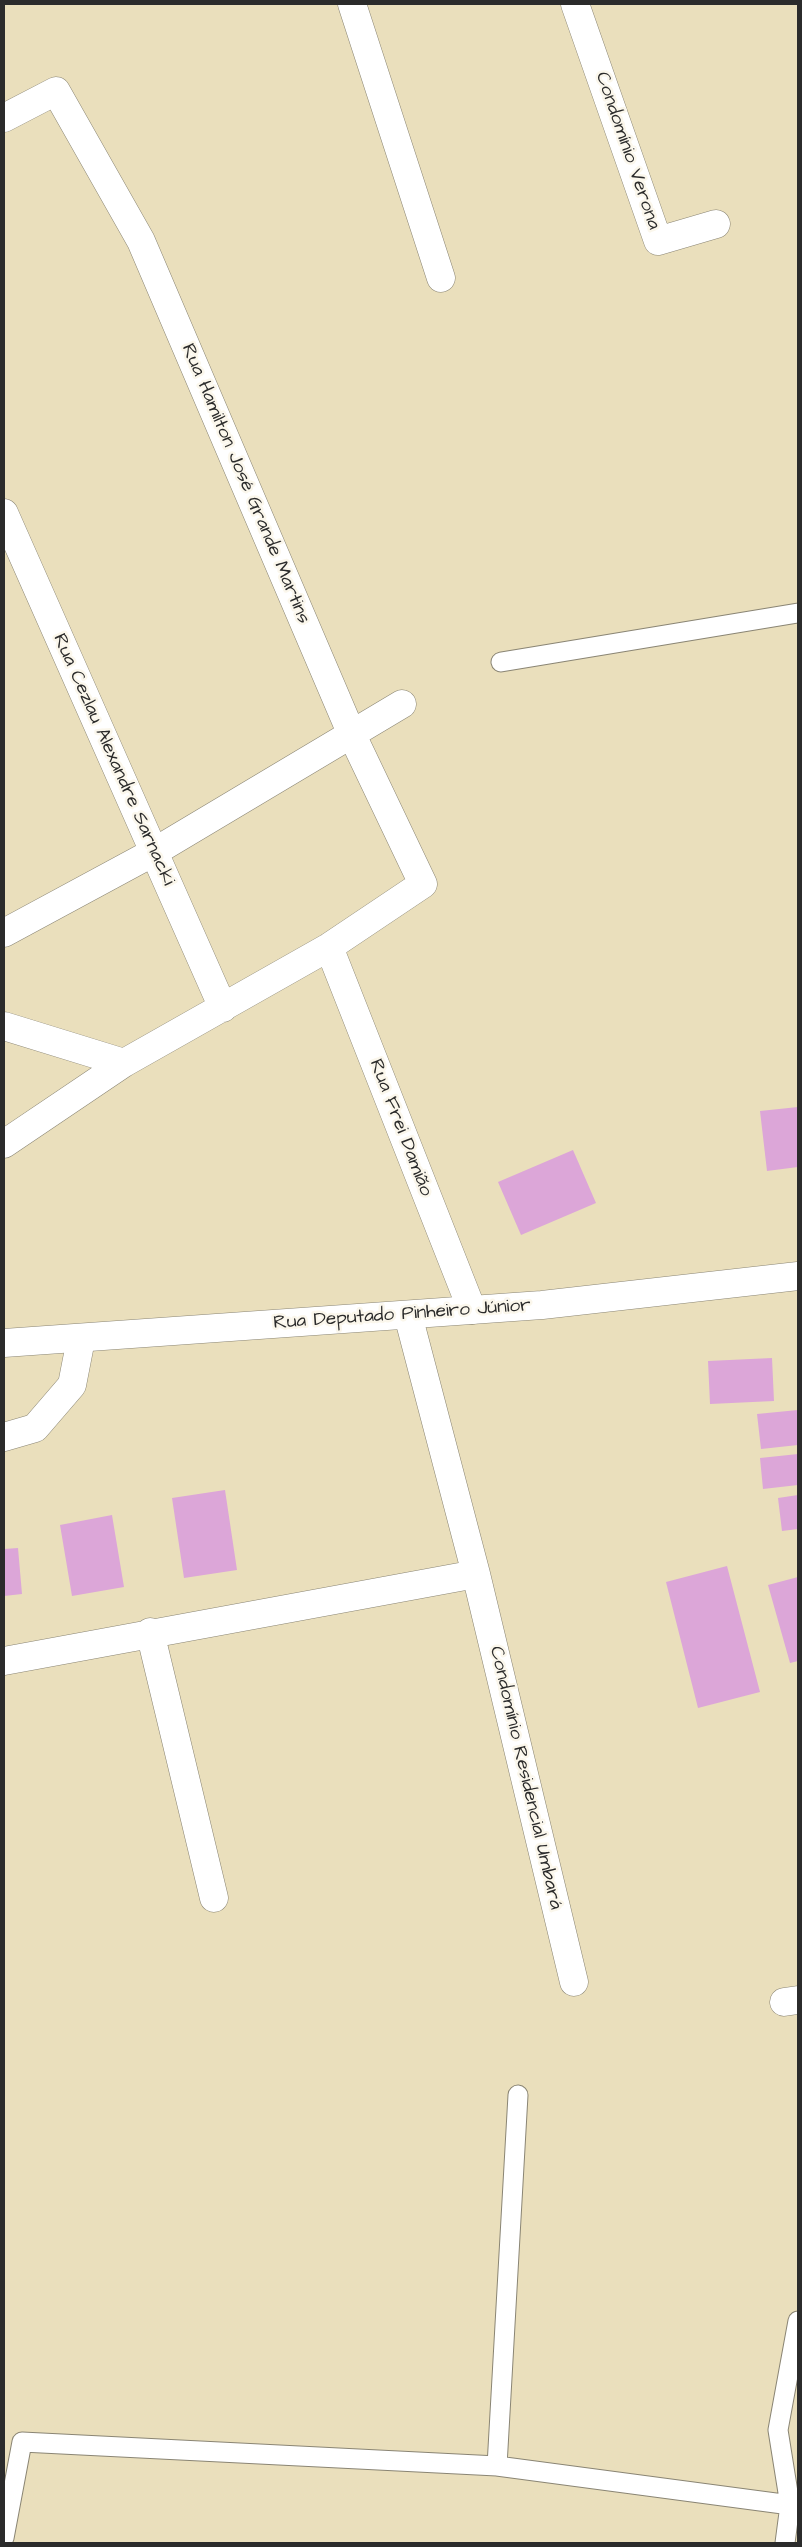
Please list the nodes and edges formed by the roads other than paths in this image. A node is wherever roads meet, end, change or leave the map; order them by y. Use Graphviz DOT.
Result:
graph roads {
  1 [pos="352,4"];
  2 [pos="575,4"];
  3 [pos="4,118"];
  4 [pos="716,224"];
  5 [pos="440,278"];
  6 [pos="4,513"];
  7 [pos="798,613"];
  8 [pos="501,662"];
  9 [pos="402,704"];
  10 [pos="352,735"];
  11 [pos="154,852"];
  12 [pos="4,933"];
  13 [pos="328,947"];
  14 [pos="223,1008"];
  15 [pos="4,1026"];
  16 [pos="124,1063"];
  17 [pos="4,1144"];
  18 [pos="798,1276"];
  19 [pos="472,1310"];
  20 [pos="408,1314"];
  21 [pos="81,1339"];
  22 [pos="4,1343"];
  23 [pos="4,1437"];
  24 [pos="476,1574"];
  25 [pos="150,1632"];
  26 [pos="4,1661"];
  27 [pos="214,1898"];
  28 [pos="574,1982"];
  29 [pos="518,2095"];
  30 [pos="798,2321"];
  31 [pos="497,2466"];
  32 [pos="794,2506"];
  33 [pos="4,2538"];
  34 [pos="785,2543"];
  1 -- 5 [label="street"];
  2 -- 4 [label="street, Condomínio Verona"];
  3 -- 10 [label="street, Rua Hamilton José Grande Martins"];
  6 -- 11 [label="street, Rua Cezlau Alexandre Sarnacki"];
  7 -- 8 [label="lane"];
  9 -- 10 [label="street"];
  10 -- 11 [label="street"];
  10 -- 13 [label="street, Rua Hamilton José Grande Martins"];
  11 -- 12 [label="street"];
  11 -- 14 [label="street, Rua Cezlau Alexandre Sarnacki"];
  13 -- 14 [label="street"];
  13 -- 19 [label="street, Rua Frei Damião"];
  14 -- 16 [label="street"];
  15 -- 16 [label="street"];
  16 -- 17 [label="street"];
  18 -- 19 [label="street, Rua Deputado Pinheiro Júnior"];
  19 -- 20 [label="street, Rua Deputado Pinheiro Júnior"];
  20 -- 21 [label="street, Rua Deputado Pinheiro Júnior"];
  20 -- 24 [label="street, Condomínio Residencial Umbará"];
  21 -- 22 [label="street, Rua Deputado Pinheiro Júnior"];
  21 -- 23 [label="street"];
  24 -- 25 [label="street"];
  24 -- 28 [label="street, Condomínio Residencial Umbará"];
  25 -- 26 [label="street"];
  25 -- 27 [label="street"];
  29 -- 31 [label="lane"];
  30 -- 32 [label="lane"];
  31 -- 32 [label="lane"];
  31 -- 33 [label="lane"];
  32 -- 34 [label="lane"];
}
